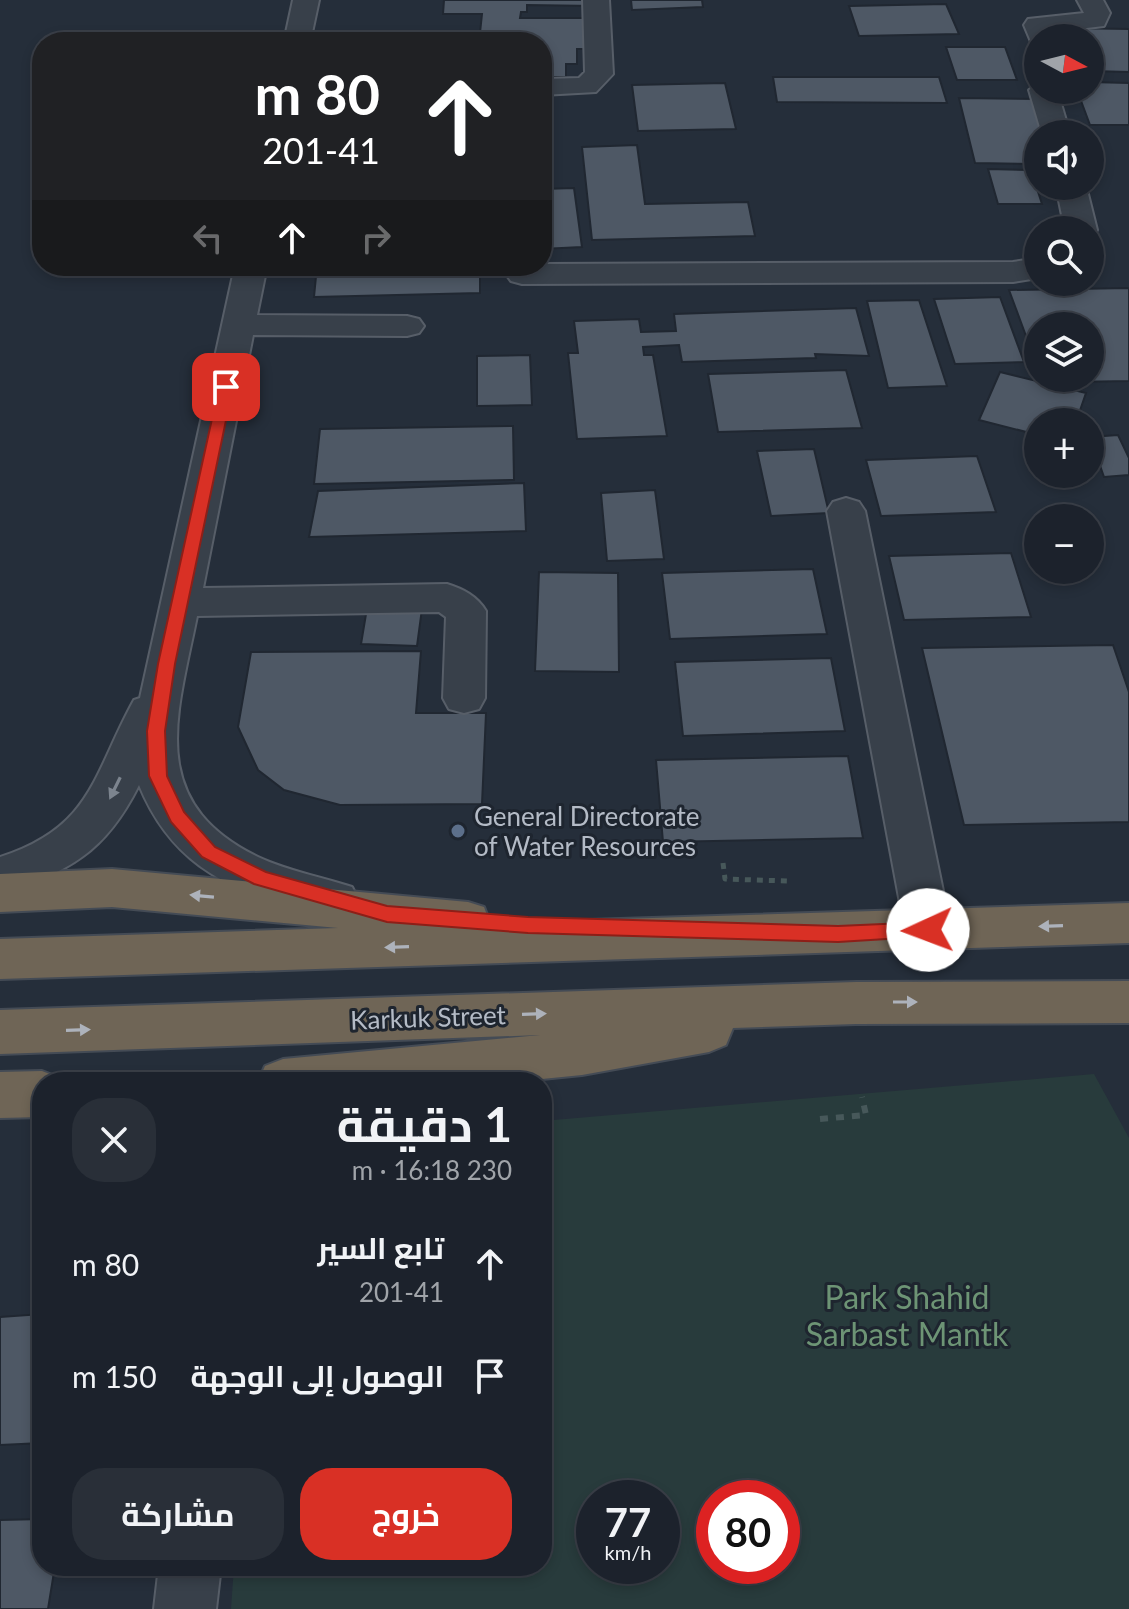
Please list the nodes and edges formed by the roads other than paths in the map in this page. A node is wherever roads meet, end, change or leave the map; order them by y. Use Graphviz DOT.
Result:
graph roads {
  1 [pos="306,0"];
  2 [pos="596,0"];
  3 [pos="1090,0"];
  4 [pos="1049,24"];
  5 [pos="299,32"];
  6 [pos="552,87"];
  7 [pos="1024,270"];
  8 [pos="552,274"];
  9 [pos="249,276"];
  10 [pos="238,325"];
  11 [pos="407,326"];
  12 [pos="846,511"];
  13 [pos="181,602"];
  14 [pos="167,664"];
  15 [pos="464,698"];
  16 [pos="0,876"];
  17 [pos="0,893"];
  18 [pos="387,914"];
  19 [pos="1129,923"];
  20 [pos="928,930"];
  21 [pos="838,934"];
  22 [pos="0,959"];
  23 [pos="1129,1002"];
  24 [pos="856,1003"];
  25 [pos="0,1032"];
  26 [pos="386,1072"];
  27 [pos="32,1094"];
  28 [pos="0,1095"];
  29 [pos="189,1576"];
  30 [pos="185,1609"];
  1 -- 5 [label="street"];
  2 -- 6 [label="street"];
  3 -- 4 [label="street"];
  7 -- 8 [label="street"];
  9 -- 10 [label="street"];
  10 -- 11 [label="street"];
  10 -- 13 [label="street"];
  12 -- 20 [label="street"];
  13 -- 14 [label="street"];
  13 -- 15 [label="street"];
  14 -- 16 [label="street, one-way"];
  14 -- 18 [label="street"];
  18 -- 17 [label="highway, one-way"];
  18 -- 21 [label="highway"];
  19 -- 20 [label="highway, one-way"];
  20 -- 21 [label="highway"];
  21 -- 22 [label="highway, one-way"];
  24 -- 23 [label="highway, Karkuk Street, one-way"];
  25 -- 24 [label="highway, Karkuk Street, one-way"];
  24 -- 26 [label="highway, Karkuk Street"];
  27 -- 28 [label="highway"];
  29 -- 30 [label="street"];
}
